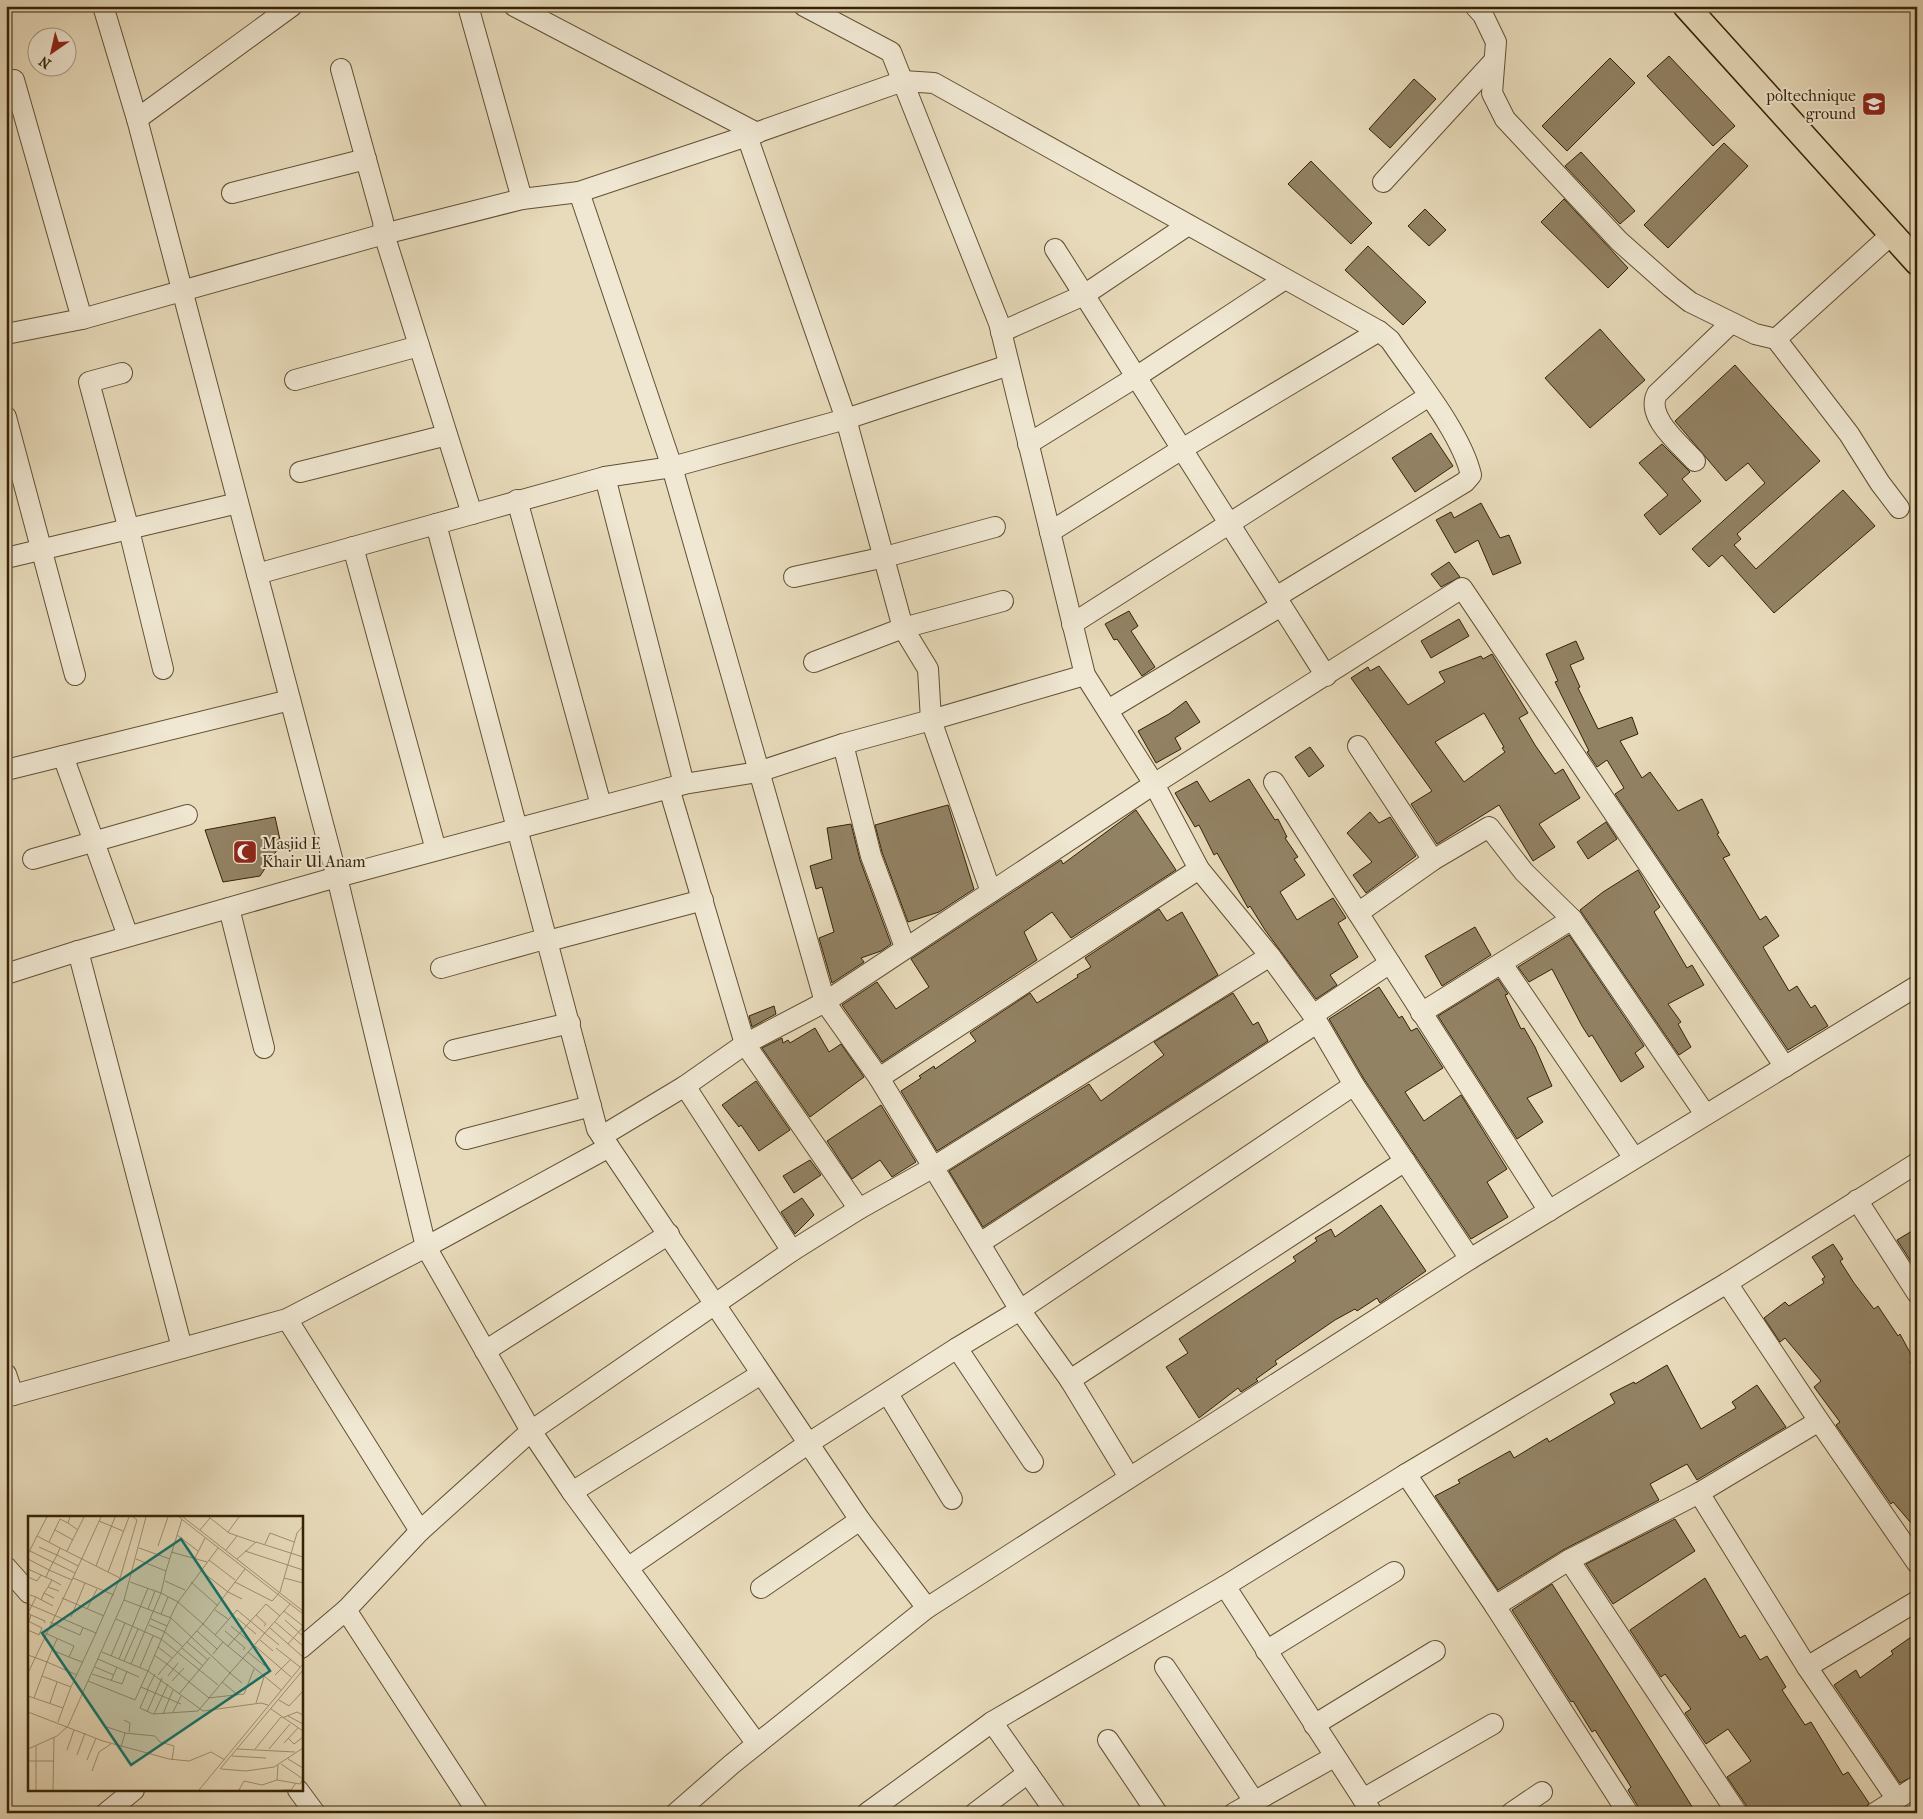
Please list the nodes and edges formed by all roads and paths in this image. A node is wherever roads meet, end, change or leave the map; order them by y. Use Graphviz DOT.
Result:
graph roads {
  1 [pos="103,6"];
  2 [pos="292,6"];
  3 [pos="468,6"];
  4 [pos="514,6"];
  5 [pos="804,6"];
  6 [pos="1475,6"];
  7 [pos="1686,6"];
  8 [pos="1494,61"];
  9 [pos="341,69"];
  10 [pos="14,80"];
  11 [pos="903,81"];
  12 [pos="137,119"];
  13 [pos="752,135"];
  14 [pos="366,159"];
  15 [pos="1383,182"];
  16 [pos="579,192"];
  17 [pos="232,193"];
  18 [pos="522,199"];
  19 [pos="1188,225"];
  20 [pos="1893,233"];
  21 [pos="384,234"];
  22 [pos="1055,249"];
  23 [pos="1917,262"];
  24 [pos="1284,278"];
  25 [pos="181,290"];
  26 [pos="1084,294"];
  27 [pos="82,319"];
  28 [pos="1732,323"];
  29 [pos="1379,331"];
  30 [pos="1001,332"];
  31 [pos="6,334"];
  32 [pos="1776,340"];
  33 [pos="420,346"];
  34 [pos="1009,365"];
  35 [pos="122,373"];
  36 [pos="1136,377"];
  37 [pos="295,380"];
  38 [pos="1429,396"];
  39 [pos="6,417"];
  40 [pos="846,419"];
  41 [pos="447,435"];
  42 [pos="1028,444"];
  43 [pos="1182,449"];
  44 [pos="1695,461"];
  45 [pos="672,467"];
  46 [pos="300,472"];
  47 [pos="605,477"];
  48 [pos="517,500"];
  49 [pos="238,503"];
  50 [pos="1899,508"];
  51 [pos="472,514"];
  52 [pos="436,524"];
  53 [pos="1229,524"];
  54 [pos="995,526"];
  55 [pos="129,530"];
  56 [pos="1050,532"];
  57 [pos="353,547"];
  58 [pos="41,550"];
  59 [pos="884,557"];
  60 [pos="6,558"];
  61 [pos="256,574"];
  62 [pos="794,577"];
  63 [pos="1003,601"];
  64 [pos="1279,601"];
  65 [pos="1072,624"];
  66 [pos="903,628"];
  67 [pos="814,662"];
  68 [pos="163,669"];
  69 [pos="75,675"];
  70 [pos="1085,675"];
  71 [pos="1326,676"];
  72 [pos="290,700"];
  73 [pos="1108,710"];
  74 [pos="931,720"];
  75 [pos="842,744"];
  76 [pos="1358,746"];
  77 [pos="64,756"];
  78 [pos="6,770"];
  79 [pos="758,772"];
  80 [pos="1274,782"];
  81 [pos="1154,784"];
  82 [pos="677,786"];
  83 [pos="601,805"];
  84 [pos="187,815"];
  85 [pos="519,828"];
  86 [pos="94,841"];
  87 [pos="436,850"];
  88 [pos="33,859"];
  89 [pos="1433,860"];
  90 [pos="1199,869"];
  91 [pos="337,877"];
  92 [pos="992,892"];
  93 [pos="703,900"];
  94 [pos="229,908"];
  95 [pos="1358,913"];
  96 [pos="1572,919"];
  97 [pos="128,936"];
  98 [pos="548,940"];
  99 [pos="905,947"];
  100 [pos="78,951"];
  101 [pos="1270,956"];
  102 [pos="1390,962"];
  103 [pos="1502,964"];
  104 [pos="441,968"];
  105 [pos="6,974"];
  106 [pos="1917,986"];
  107 [pos="825,1002"];
  108 [pos="1421,1013"];
  109 [pos="1315,1019"];
  110 [pos="570,1023"];
  111 [pos="745,1044"];
  112 [pos="264,1048"];
  113 [pos="454,1050"];
  114 [pos="1785,1066"];
  115 [pos="879,1078"];
  116 [pos="1354,1085"];
  117 [pos="685,1086"];
  118 [pos="592,1106"];
  119 [pos="1705,1114"];
  120 [pos="466,1139"];
  121 [pos="606,1141"];
  122 [pos="1634,1158"];
  123 [pos="1405,1161"];
  124 [pos="1917,1163"];
  125 [pos="932,1168"];
  126 [pos="1857,1200"];
  127 [pos="858,1210"];
  128 [pos="1549,1211"];
  129 [pos="669,1234"];
  130 [pos="980,1243"];
  131 [pos="426,1247"];
  132 [pos="792,1251"];
  133 [pos="1470,1259"];
  134 [pos="1727,1283"];
  135 [pos="1917,1293"];
  136 [pos="715,1302"];
  137 [pos="1020,1310"];
  138 [pos="287,1319"];
  139 [pos="182,1348"];
  140 [pos="957,1348"];
  141 [pos="485,1351"];
  142 [pos="6,1374"];
  143 [pos="762,1374"];
  144 [pos="1070,1380"];
  145 [pos="888,1394"];
  146 [pos="10,1396"];
  147 [pos="1819,1421"];
  148 [pos="531,1431"];
  149 [pos="809,1443"];
  150 [pos="1033,1462"];
  151 [pos="1406,1474"];
  152 [pos="1130,1477"];
  153 [pos="572,1492"];
  154 [pos="1699,1493"];
  155 [pos="952,1499"];
  156 [pos="860,1520"];
  157 [pos="420,1531"];
  158 [pos="1569,1560"];
  159 [pos="1917,1563"];
  160 [pos="6,1567"];
  161 [pos="629,1567"];
  162 [pos="1394,1572"];
  163 [pos="1225,1586"];
  164 [pos="761,1588"];
  165 [pos="28,1592"];
  166 [pos="1917,1602"];
  167 [pos="1496,1606"];
  168 [pos="927,1608"];
  169 [pos="346,1610"];
  170 [pos="302,1647"];
  171 [pos="1266,1650"];
  172 [pos="1436,1651"];
  173 [pos="1807,1667"];
  174 [pos="1165,1668"];
  175 [pos="992,1722"];
  176 [pos="1493,1724"];
  177 [pos="1314,1725"];
  178 [pos="1108,1740"];
  179 [pos="757,1744"];
  180 [pos="1334,1757"];
  181 [pos="1028,1773"];
  182 [pos="1917,1786"];
  183 [pos="132,1792"];
  184 [pos="299,1792"];
  185 [pos="1542,1792"];
  186 [pos="1896,1798"];
  187 [pos="1254,1801"];
  188 [pos="1367,1806"];
  189 [pos="106,1813"];
  190 [pos="315,1813"];
  191 [pos="478,1813"];
  192 [pos="676,1813"];
  193 [pos="867,1813"];
  194 [pos="975,1813"];
  195 [pos="1056,1813"];
  196 [pos="1157,1813"];
  197 [pos="1234,1813"];
  198 [pos="1511,1813"];
  199 [pos="1628,1813"];
  200 [pos="1737,1813"];
  201 [pos="1875,1813"];
  1 -- 12 [label="street"];
  2 -- 12 [label="street"];
  3 -- 18 [label="street"];
  4 -- 13 [label="street"];
  5 -- 11 [label="street"];
  6 -- 8 [label="street"];
  7 -- 20 [label="main road"];
  8 -- 15 [label="street"];
  8 -- 28 [label="street"];
  9 -- 14 [label="street"];
  10 -- 27 [label="street"];
  11 -- 13 [label="street"];
  11 -- 19 [label="street"];
  11 -- 30 [label="street"];
  12 -- 25 [label="street"];
  13 -- 16 [label="street"];
  13 -- 40 [label="street"];
  14 -- 17 [label="street"];
  14 -- 21 [label="street"];
  16 -- 18 [label="street"];
  16 -- 45 [label="street"];
  18 -- 21 [label="street"];
  19 -- 24 [label="street"];
  19 -- 26 [label="street"];
  20 -- 23 [label="main road"];
  20 -- 32 [label="street"];
  21 -- 25 [label="street"];
  21 -- 33 [label="street"];
  22 -- 26 [label="street"];
  24 -- 29 [label="street"];
  24 -- 36 [label="street"];
  25 -- 27 [label="street"];
  25 -- 49 [label="street"];
  26 -- 30 [label="street"];
  26 -- 36 [label="street"];
  27 -- 31 [label="street"];
  28 -- 32 [label="street"];
  28 -- 44 [label="street"];
  29 -- 38 [label="street"];
  29 -- 43 [label="street"];
  30 -- 34 [label="street"];
  32 -- 50 [label="street"];
  33 -- 37 [label="street"];
  33 -- 41 [label="street"];
  34 -- 40 [label="street"];
  34 -- 42 [label="street"];
  35 -- 55 [label="street"];
  36 -- 42 [label="street"];
  36 -- 43 [label="street"];
  38 -- 53 [label="street"];
  38 -- 64 [label="street"];
  39 -- 58 [label="street"];
  40 -- 45 [label="street"];
  40 -- 59 [label="street"];
  41 -- 46 [label="street"];
  41 -- 51 [label="street"];
  42 -- 56 [label="street"];
  43 -- 53 [label="street"];
  43 -- 56 [label="street"];
  45 -- 47 [label="street"];
  45 -- 79 [label="street"];
  47 -- 48 [label="street"];
  47 -- 82 [label="street"];
  48 -- 51 [label="street"];
  48 -- 83 [label="street"];
  49 -- 55 [label="street"];
  49 -- 61 [label="street"];
  51 -- 52 [label="street"];
  52 -- 57 [label="street"];
  52 -- 85 [label="street"];
  53 -- 64 [label="street"];
  53 -- 65 [label="street"];
  54 -- 59 [label="street"];
  55 -- 58 [label="street"];
  55 -- 68 [label="street"];
  56 -- 65 [label="street"];
  57 -- 61 [label="street"];
  57 -- 87 [label="street"];
  58 -- 60 [label="street"];
  58 -- 69 [label="street"];
  59 -- 62 [label="street"];
  59 -- 66 [label="street"];
  61 -- 72 [label="street"];
  63 -- 66 [label="street"];
  64 -- 71 [label="street"];
  64 -- 73 [label="street"];
  65 -- 70 [label="street"];
  66 -- 67 [label="street"];
  66 -- 74 [label="street"];
  70 -- 73 [label="street"];
  70 -- 74 [label="street"];
  71 -- 81 [label="street"];
  71 -- 114 [label="street"];
  72 -- 77 [label="street"];
  72 -- 91 [label="street"];
  73 -- 81 [label="street"];
  74 -- 75 [label="street"];
  74 -- 92 [label="street"];
  75 -- 79 [label="street"];
  75 -- 99 [label="street"];
  76 -- 89 [label="street"];
  77 -- 78 [label="street"];
  77 -- 86 [label="street"];
  79 -- 82 [label="street"];
  79 -- 107 [label="street"];
  80 -- 95 [label="street"];
  81 -- 90 [label="street"];
  81 -- 92 [label="street"];
  82 -- 83 [label="street"];
  82 -- 93 [label="street"];
  83 -- 85 [label="street"];
  84 -- 86 [label="street"];
  85 -- 87 [label="street"];
  85 -- 98 [label="street"];
  86 -- 88 [label="street"];
  86 -- 97 [label="street"];
  87 -- 91 [label="street"];
  89 -- 95 [label="street"];
  89 -- 96 [label="street"];
  90 -- 101 [label="street"];
  90 -- 115 [label="street"];
  91 -- 94 [label="street"];
  91 -- 131 [label="street"];
  92 -- 99 [label="street"];
  93 -- 98 [label="street"];
  93 -- 111 [label="street"];
  94 -- 97 [label="street"];
  94 -- 112 [label="street"];
  95 -- 102 [label="street"];
  96 -- 103 [label="street"];
  96 -- 119 [label="street"];
  97 -- 100 [label="street"];
  98 -- 104 [label="street"];
  98 -- 110 [label="street"];
  99 -- 107 [label="street"];
  100 -- 105 [label="street"];
  100 -- 139 [label="street"];
  101 -- 109 [label="street"];
  101 -- 125 [label="street"];
  102 -- 108 [label="street"];
  102 -- 109 [label="street"];
  103 -- 108 [label="street"];
  103 -- 122 [label="street"];
  106 -- 114 [label="street"];
  107 -- 111 [label="street"];
  107 -- 115 [label="street"];
  108 -- 128 [label="street"];
  109 -- 116 [label="street"];
  109 -- 130 [label="street"];
  110 -- 113 [label="street"];
  110 -- 118 [label="street"];
  111 -- 117 [label="street"];
  111 -- 127 [label="street"];
  114 -- 119 [label="street"];
  115 -- 125 [label="street"];
  116 -- 123 [label="street"];
  116 -- 137 [label="street"];
  117 -- 121 [label="street"];
  117 -- 132 [label="street"];
  118 -- 120 [label="street"];
  118 -- 121 [label="street"];
  119 -- 122 [label="street"];
  121 -- 129 [label="street"];
  121 -- 131 [label="street"];
  122 -- 128 [label="street"];
  123 -- 133 [label="street"];
  123 -- 144 [label="street"];
  124 -- 126 [label="street"];
  125 -- 127 [label="street"];
  125 -- 130 [label="street"];
  126 -- 134 [label="street"];
  126 -- 135 [label="street"];
  127 -- 132 [label="street"];
  128 -- 133 [label="street"];
  129 -- 136 [label="street"];
  129 -- 141 [label="street"];
  130 -- 137 [label="street"];
  131 -- 138 [label="street"];
  131 -- 141 [label="street"];
  132 -- 136 [label="street"];
  133 -- 152 [label="street"];
  134 -- 147 [label="street"];
  134 -- 151 [label="street"];
  136 -- 143 [label="street"];
  136 -- 148 [label="street"];
  137 -- 140 [label="street"];
  137 -- 144 [label="street"];
  138 -- 139 [label="street"];
  138 -- 157 [label="street"];
  139 -- 146 [label="street"];
  140 -- 145 [label="street"];
  140 -- 150 [label="street"];
  141 -- 148 [label="street"];
  142 -- 146 [label="street"];
  143 -- 149 [label="street"];
  143 -- 153 [label="street"];
  144 -- 152 [label="street"];
  145 -- 149 [label="street"];
  145 -- 155 [label="street"];
  147 -- 154 [label="street"];
  147 -- 159 [label="street"];
  148 -- 153 [label="street"];
  148 -- 157 [label="street"];
  149 -- 156 [label="street"];
  149 -- 161 [label="street"];
  151 -- 163 [label="street"];
  151 -- 167 [label="street"];
  152 -- 168 [label="street"];
  153 -- 161 [label="street"];
  154 -- 158 [label="street"];
  154 -- 173 [label="street"];
  156 -- 164 [label="street"];
  156 -- 168 [label="street"];
  157 -- 169 [label="street"];
  158 -- 167 [label="street"];
  158 -- 200 [label="street"];
  160 -- 165 [label="street"];
  161 -- 179 [label="street"];
  162 -- 171 [label="street"];
  163 -- 171 [label="street"];
  163 -- 175 [label="street"];
  166 -- 173 [label="street"];
  167 -- 199 [label="street"];
  168 -- 179 [label="street"];
  169 -- 170 [label="street"];
  169 -- 191 [label="street"];
  171 -- 177 [label="street"];
  172 -- 177 [label="street"];
  173 -- 186 [label="street"];
  174 -- 187 [label="street"];
  175 -- 181 [label="street"];
  175 -- 193 [label="street"];
  176 -- 188 [label="street"];
  177 -- 180 [label="street"];
  178 -- 196 [label="street"];
  179 -- 192 [label="street"];
  180 -- 187 [label="street"];
  180 -- 188 [label="street"];
  181 -- 194 [label="street"];
  181 -- 195 [label="street"];
  182 -- 186 [label="street"];
  183 -- 189 [label="street"];
  184 -- 190 [label="street"];
  185 -- 198 [label="street"];
  186 -- 201 [label="street"];
  187 -- 197 [label="street"];
}
